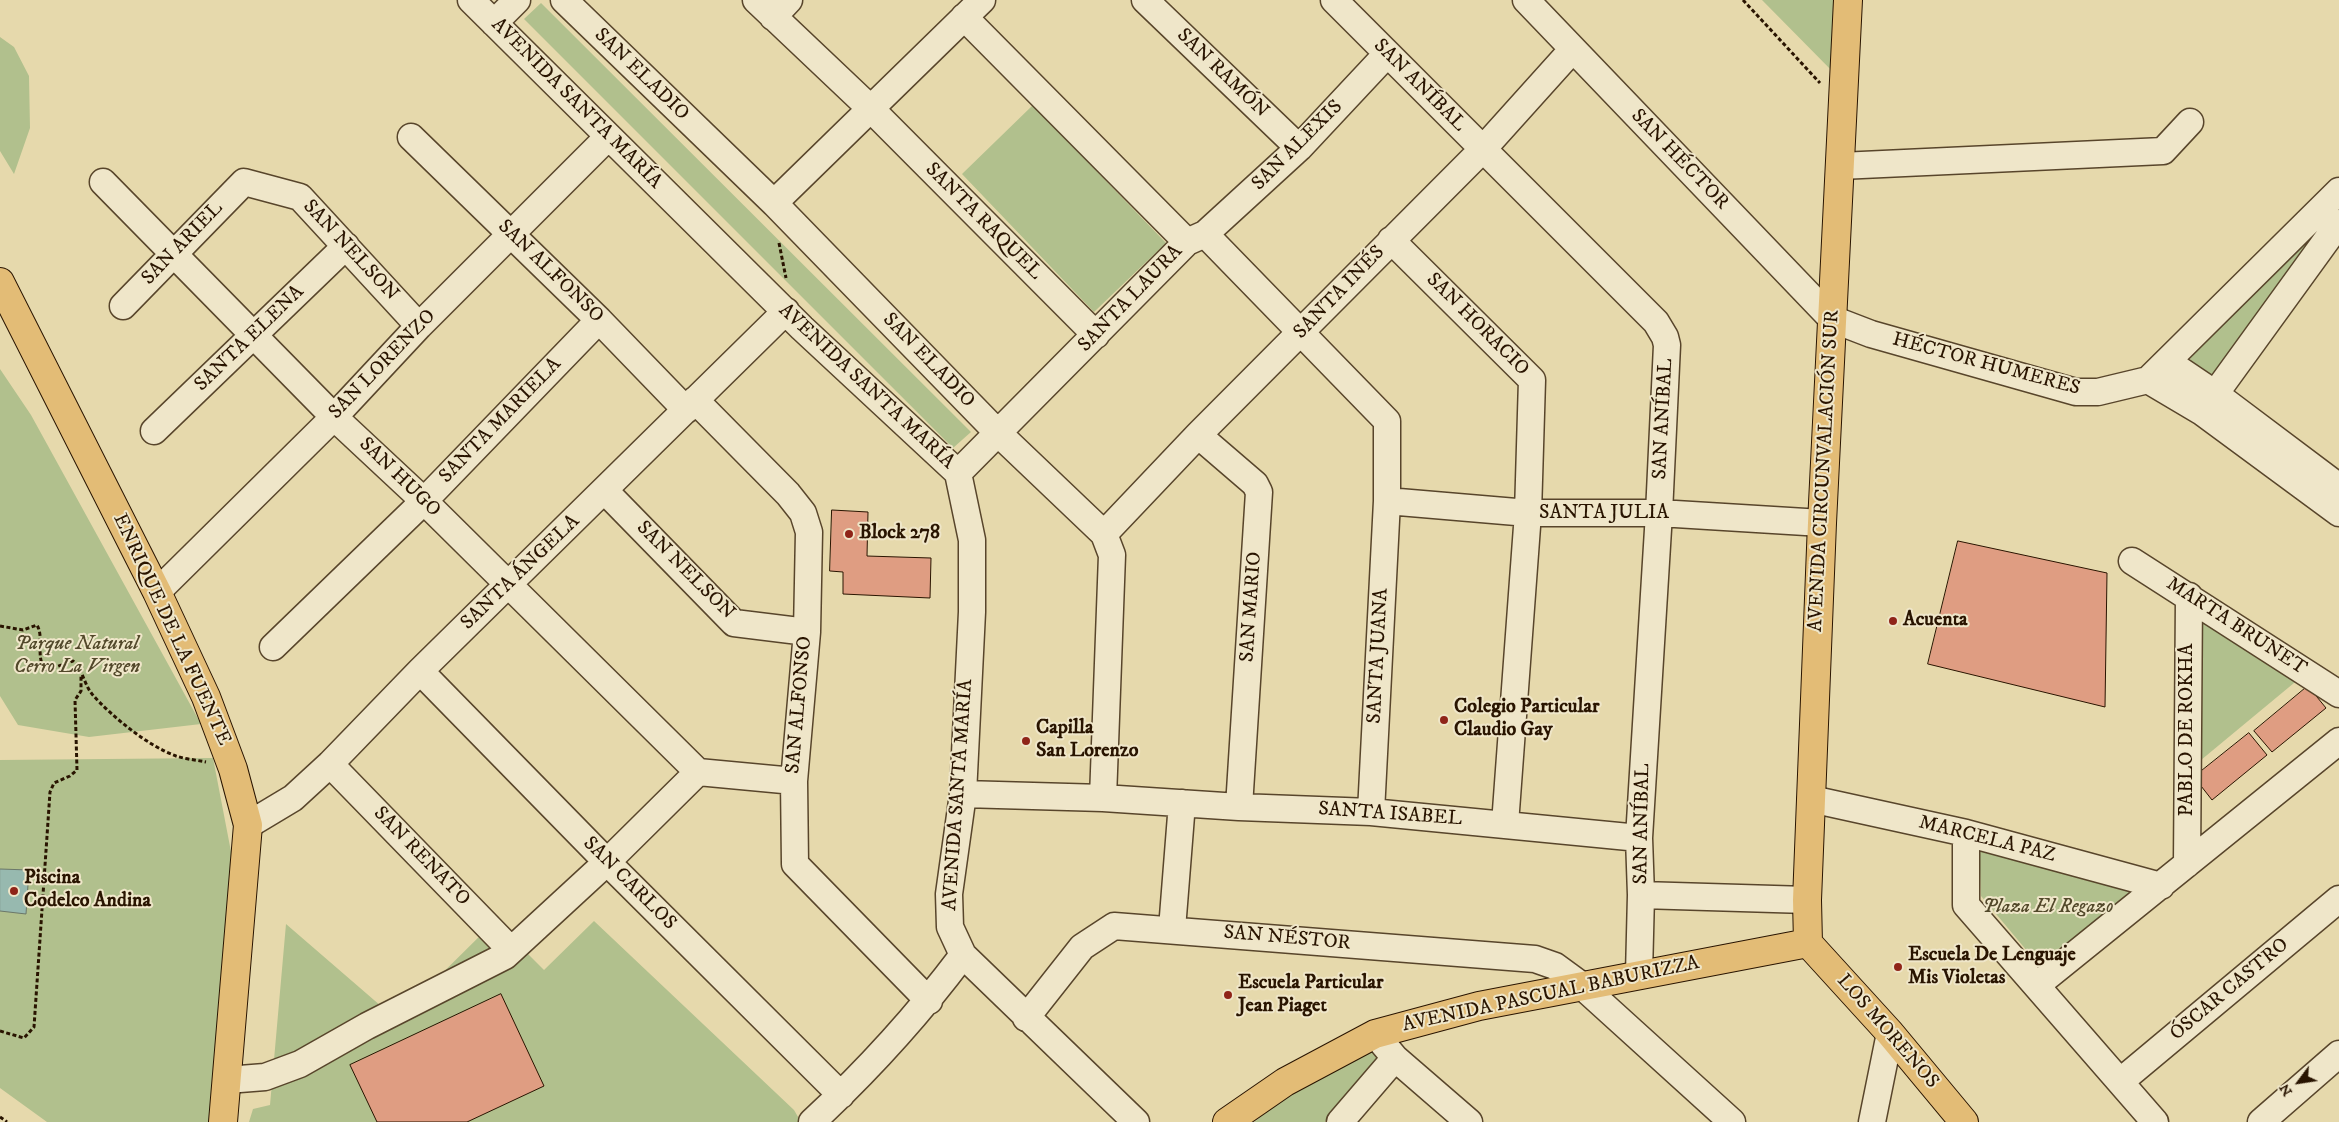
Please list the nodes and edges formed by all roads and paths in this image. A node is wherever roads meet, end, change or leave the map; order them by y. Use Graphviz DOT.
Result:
graph roads {
  1 [pos="471,0"];
  2 [pos="517,0"];
  3 [pos="564,0"];
  4 [pos="1145,0"];
  5 [pos="1334,0"];
  6 [pos="1526,0"];
  7 [pos="1743,0"];
  8 [pos="1848,0"];
  9 [pos="772,6"];
  10 [pos="973,8"];
  11 [pos="494,23"];
  12 [pos="1573,49"];
  13 [pos="1388,54"];
  14 [pos="1843,108"];
  15 [pos="871,109"];
  16 [pos="2190,122"];
  17 [pos="411,137"];
  18 [pos="608,137"];
  19 [pos="1299,148"];
  20 [pos="1483,149"];
  21 [pos="1840,166"];
  22 [pos="103,182"];
  23 [pos="244,182"];
  24 [pos="2339,190"];
  25 [pos="774,203"];
  26 [pos="2339,222"];
  27 [pos="511,234"];
  28 [pos="1196,238"];
  29 [pos="1391,240"];
  30 [pos="346,246"];
  31 [pos="173,255"];
  32 [pos="0,282"];
  33 [pos="123,306"];
  34 [pos="786,311"];
  35 [pos="1832,319"];
  36 [pos="599,320"];
  37 [pos="419,326"];
  38 [pos="1300,334"];
  39 [pos="1096,335"];
  40 [pos="254,336"];
  41 [pos="2168,362"];
  42 [pos="2148,380"];
  43 [pos="2208,402"];
  44 [pos="690,405"];
  45 [pos="334,417"];
  46 [pos="154,431"];
  47 [pos="997,432"];
  48 [pos="1198,435"];
  49 [pos="958,473"];
  50 [pos="605,491"];
  51 [pos="2336,498"];
  52 [pos="424,501"];
  53 [pos="1387,501"];
  54 [pos="1528,513"];
  55 [pos="1659,513"];
  56 [pos="1822,523"];
  57 [pos="1104,534"];
  58 [pos="2132,561"];
  59 [pos="509,586"];
  60 [pos="157,592"];
  61 [pos="2189,596"];
  62 [pos="0,626"];
  63 [pos="807,632"];
  64 [pos="272,647"];
  65 [pos="420,671"];
  66 [pos="81,676"];
  67 [pos="2339,694"];
  68 [pos="2339,741"];
  69 [pos="330,764"];
  70 [pos="233,767"];
  71 [pos="698,772"];
  72 [pos="794,781"];
  73 [pos="963,794"];
  74 [pos="1103,798"];
  75 [pos="1811,799"];
  76 [pos="1182,802"];
  77 [pos="1239,806"];
  78 [pos="1371,812"];
  79 [pos="1505,824"];
  80 [pos="248,825"];
  81 [pos="1966,833"];
  82 [pos="1639,838"];
  83 [pos="607,862"];
  84 [pos="2187,864"];
  85 [pos="2161,886"];
  86 [pos="1641,895"];
  87 [pos="2339,899"];
  88 [pos="1807,900"];
  89 [pos="1172,929"];
  90 [pos="1808,943"];
  91 [pos="511,950"];
  92 [pos="963,955"];
  93 [pos="1639,974"];
  94 [pos="1581,985"];
  95 [pos="2038,985"];
  96 [pos="929,1001"];
  97 [pos="1026,1018"];
  98 [pos="0,1031"];
  99 [pos="1890,1033"];
  100 [pos="1375,1034"];
  101 [pos="2339,1054"];
  102 [pos="1395,1058"];
  103 [pos="227,1080"];
  104 [pos="2121,1081"];
  105 [pos="841,1095"];
  106 [pos="0,1117"];
  107 [pos="7,1122"];
  108 [pos="223,1122"];
  109 [pos="812,1122"];
  110 [pos="1136,1122"];
  111 [pos="1227,1122"];
  112 [pos="1340,1122"];
  113 [pos="1469,1122"];
  114 [pos="1732,1122"];
  115 [pos="1872,1122"];
  116 [pos="1964,1122"];
  117 [pos="2155,1122"];
  118 [pos="2261,1122"];
  1 -- 11 [label="street, AVENIDA SANTA MARÍA"];
  2 -- 11 [label="street"];
  3 -- 25 [label="street, SAN ELADIO"];
  4 -- 19 [label="street, SAN RAMÓN"];
  5 -- 13 [label="street, SAN ANÍBAL"];
  6 -- 12 [label="street, SAN HÉCTOR"];
  7 -- 14 [label="path"];
  8 -- 14 [label="main road, AVENIDA CIRCUNVALACIÓN SUR"];
  9 -- 15 [label="street, SANTA RAQUEL"];
  10 -- 15 [label="street"];
  10 -- 28 [label="street, SANTA LAURA"];
  11 -- 18 [label="street, AVENIDA SANTA MARÍA"];
  12 -- 20 [label="street, SANTA INÉS"];
  12 -- 35 [label="street, SAN HÉCTOR"];
  13 -- 19 [label="street, SAN ALEXIS"];
  13 -- 20 [label="street, SAN ANÍBAL"];
  14 -- 21 [label="main road, AVENIDA CIRCUNVALACIÓN SUR"];
  15 -- 25 [label="street"];
  15 -- 39 [label="street, SANTA RAQUEL"];
  16 -- 21 [label="street"];
  17 -- 27 [label="street, SAN ALFONSO"];
  18 -- 27 [label="street, SAN LORENZO"];
  18 -- 34 [label="street, AVENIDA SANTA MARÍA"];
  19 -- 28 [label="street, SAN ALEXIS"];
  20 -- 29 [label="street, SANTA INÉS"];
  20 -- 55 [label="street, SAN ANÍBAL"];
  21 -- 35 [label="main road, AVENIDA CIRCUNVALACIÓN SUR"];
  22 -- 31 [label="street, SAN HUGO"];
  23 -- 30 [label="street, SAN NELSON"];
  23 -- 31 [label="street, SAN ARIEL"];
  24 -- 41 [label="street"];
  25 -- 34 [label="path"];
  25 -- 47 [label="street, SAN ELADIO"];
  26 -- 43 [label="street"];
  27 -- 36 [label="street, SAN ALFONSO"];
  27 -- 37 [label="street, SAN LORENZO"];
  28 -- 38 [label="street, SANTA JUANA"];
  28 -- 39 [label="street, SANTA LAURA"];
  29 -- 38 [label="street, SANTA INÉS"];
  29 -- 54 [label="street, SAN HORACIO"];
  30 -- 37 [label="street, SAN NELSON"];
  30 -- 40 [label="street, SANTA ELENA"];
  31 -- 33 [label="street, SAN ARIEL"];
  31 -- 40 [label="street, SAN HUGO"];
  32 -- 60 [label="main road, ENRIQUE DE LA FUENTE"];
  34 -- 44 [label="street, SANTA ÁNGELA"];
  34 -- 49 [label="street, AVENIDA SANTA MARÍA"];
  35 -- 42 [label="street, HÉCTOR HUMERES"];
  35 -- 56 [label="main road, AVENIDA CIRCUNVALACIÓN SUR"];
  36 -- 44 [label="street, SAN ALFONSO"];
  36 -- 52 [label="street, SANTA MARIELA"];
  37 -- 45 [label="street, SAN LORENZO"];
  38 -- 48 [label="street, SANTA INÉS"];
  38 -- 53 [label="street, SANTA JUANA"];
  39 -- 47 [label="street, SANTA LAURA"];
  40 -- 45 [label="street, SAN HUGO"];
  40 -- 46 [label="street, SANTA ELENA"];
  41 -- 42 [label="street"];
  41 -- 43 [label="street"];
  42 -- 43 [label="street"];
  43 -- 51 [label="street"];
  44 -- 50 [label="street, SANTA ÁNGELA"];
  44 -- 63 [label="street, SAN ALFONSO"];
  45 -- 52 [label="street, SAN HUGO"];
  45 -- 60 [label="street, SAN LORENZO"];
  47 -- 49 [label="street, SANTA LAURA"];
  47 -- 57 [label="street, SAN ELADIO"];
  48 -- 57 [label="street, SANTA INÉS"];
  48 -- 77 [label="street, SAN MARIO"];
  49 -- 73 [label="street, AVENIDA SANTA MARÍA"];
  50 -- 59 [label="street, SANTA ÁNGELA"];
  50 -- 63 [label="street, SAN NELSON"];
  52 -- 59 [label="street, SAN HUGO"];
  52 -- 64 [label="street, SANTA MARIELA"];
  53 -- 54 [label="street, SANTA JULIA"];
  53 -- 78 [label="street, SANTA JUANA"];
  54 -- 55 [label="street, SANTA JULIA"];
  54 -- 79 [label="street"];
  55 -- 56 [label="street, SANTA JULIA"];
  55 -- 82 [label="street, SAN ANÍBAL"];
  56 -- 75 [label="main road, AVENIDA CIRCUNVALACIÓN SUR"];
  57 -- 74 [label="street, SAN ELADIO"];
  58 -- 61 [label="street, MARTA BRUNET"];
  59 -- 65 [label="street, SANTA ÁNGELA"];
  59 -- 71 [label="street, SAN HUGO"];
  60 -- 70 [label="main road, ENRIQUE DE LA FUENTE"];
  61 -- 67 [label="street, MARTA BRUNET"];
  61 -- 84 [label="street, PABLO DE ROKHA"];
  62 -- 66 [label="path"];
  63 -- 72 [label="street, SAN ALFONSO"];
  65 -- 69 [label="street, SANTA ÁNGELA"];
  65 -- 83 [label="street, SAN CARLOS"];
  66 -- 70 [label="path"];
  66 -- 98 [label="path"];
  68 -- 84 [label="street"];
  69 -- 80 [label="street, SANTA ÁNGELA"];
  69 -- 91 [label="street, SAN RENATO"];
  70 -- 80 [label="main road, ENRIQUE DE LA FUENTE"];
  71 -- 72 [label="street"];
  71 -- 83 [label="street"];
  72 -- 96 [label="street, SAN ALFONSO"];
  73 -- 74 [label="street, SANTA ISABEL"];
  73 -- 92 [label="street, AVENIDA SANTA MARÍA"];
  74 -- 76 [label="street, SANTA ISABEL"];
  75 -- 81 [label="street, MARCELA PAZ"];
  75 -- 88 [label="main road, AVENIDA CIRCUNVALACIÓN SUR"];
  76 -- 77 [label="street, SANTA ISABEL"];
  76 -- 89 [label="street"];
  77 -- 78 [label="street, SANTA ISABEL"];
  78 -- 79 [label="street, SANTA ISABEL"];
  79 -- 82 [label="street, SANTA ISABEL"];
  80 -- 103 [label="main road, ENRIQUE DE LA FUENTE"];
  81 -- 85 [label="street, MARCELA PAZ"];
  81 -- 95 [label="street"];
  82 -- 86 [label="street, SAN ANÍBAL"];
  83 -- 91 [label="street"];
  83 -- 105 [label="street, SAN CARLOS"];
  84 -- 85 [label="street"];
  85 -- 95 [label="street"];
  86 -- 88 [label="street"];
  86 -- 93 [label="street, SAN ANÍBAL"];
  87 -- 104 [label="street, ÓSCAR CASTRO"];
  88 -- 90 [label="main road, AVENIDA CIRCUNVALACIÓN SUR"];
  89 -- 94 [label="street, SAN NÉSTOR"];
  89 -- 97 [label="street, SAN NÉSTOR"];
  90 -- 93 [label="main road, AVENIDA PASCUAL BABURIZZA"];
  90 -- 99 [label="main road, LOS MORENOS"];
  91 -- 103 [label="street"];
  92 -- 96 [label="street"];
  92 -- 97 [label="street, AVENIDA SANTA MARÍA"];
  93 -- 94 [label="main road, AVENIDA PASCUAL BABURIZZA"];
  94 -- 100 [label="main road, AVENIDA PASCUAL BABURIZZA"];
  94 -- 114 [label="street, SAN NÉSTOR"];
  95 -- 104 [label="street"];
  96 -- 105 [label="street"];
  97 -- 110 [label="street, AVENIDA SANTA MARÍA"];
  99 -- 115 [label="street"];
  99 -- 116 [label="main road, LOS MORENOS"];
  100 -- 102 [label="street"];
  100 -- 111 [label="main road, AVENIDA PASCUAL BABURIZZA"];
  101 -- 118 [label="street"];
  102 -- 112 [label="street"];
  102 -- 113 [label="street"];
  103 -- 108 [label="main road, ENRIQUE DE LA FUENTE"];
  104 -- 117 [label="street"];
  105 -- 109 [label="street"];
  106 -- 107 [label="path"];
}
